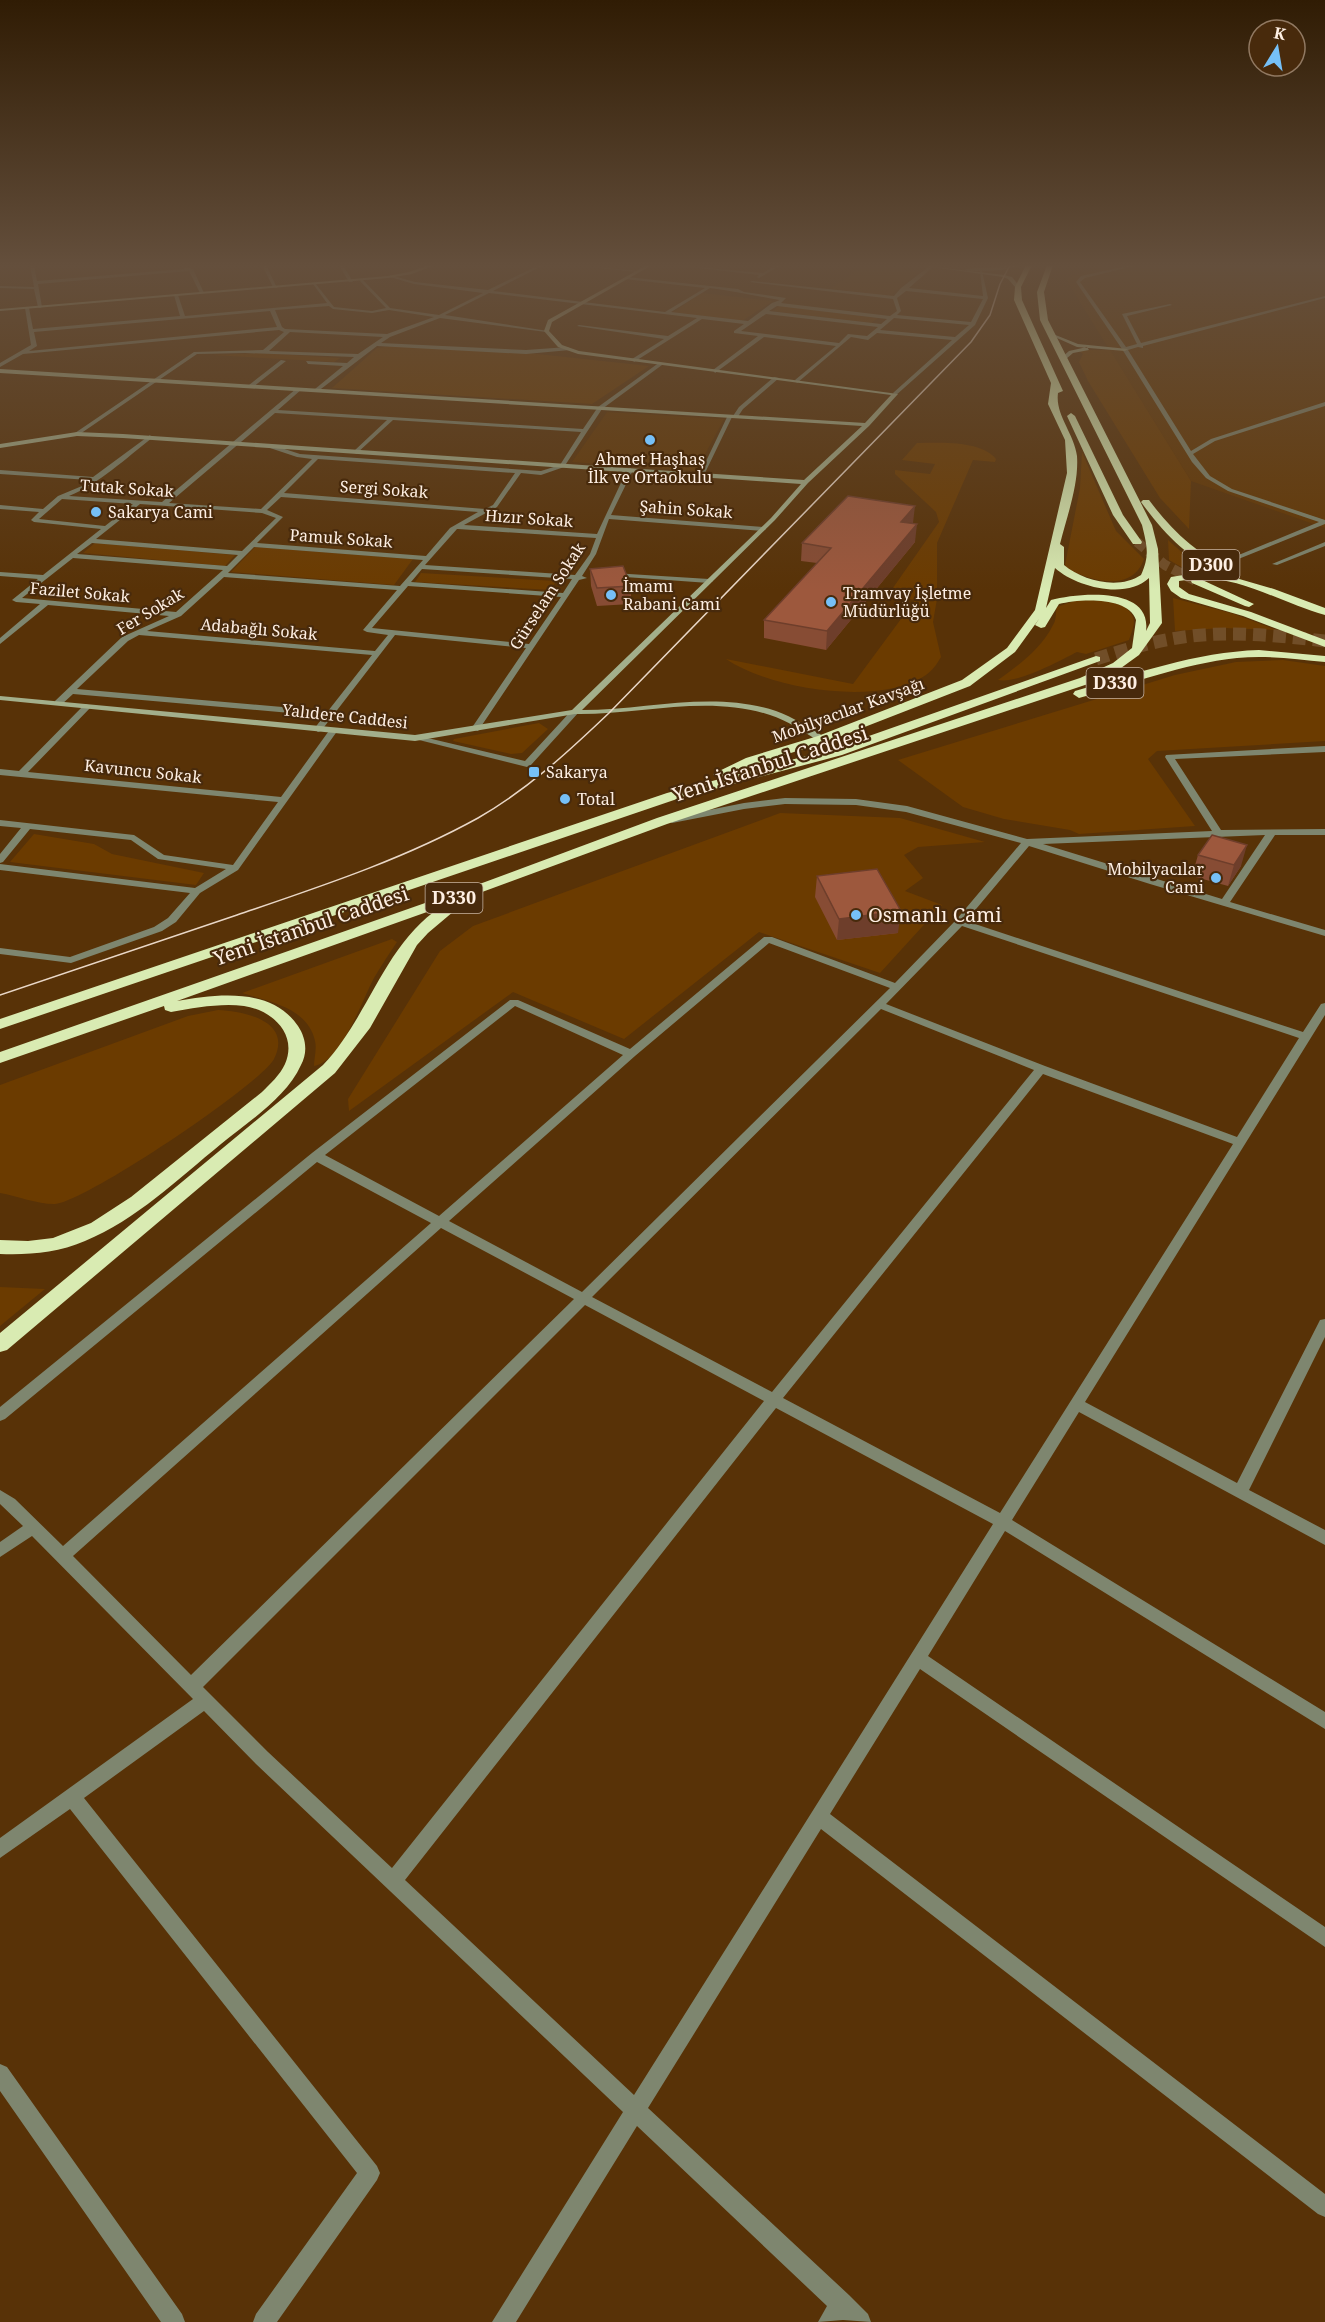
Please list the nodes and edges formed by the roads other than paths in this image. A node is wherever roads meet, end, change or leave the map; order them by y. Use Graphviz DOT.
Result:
graph roads {
  1 [pos="41,373"];
  2 [pos="166,373"];
  3 [pos="267,373"];
  4 [pos="338,373"];
  5 [pos="647,373"];
  6 [pos="736,373"];
  7 [pos="805,373"];
  8 [pos="918,373"];
  9 [pos="1050,373"];
  10 [pos="1072,373"];
  11 [pos="1140,373"];
  12 [pos="776,378"];
  13 [pos="156,380"];
  14 [pos="796,381"];
  15 [pos="1054,383"];
  16 [pos="251,386"];
  17 [pos="299,389"];
  18 [pos="318,390"];
  19 [pos="895,394"];
  20 [pos="1325,404"];
  21 [pos="600,408"];
  22 [pos="274,411"];
  23 [pos="733,416"];
  24 [pos="392,418"];
  25 [pos="867,425"];
  26 [pos="585,431"];
  27 [pos="77,434"];
  28 [pos="150,437"];
  29 [pos="237,443"];
  30 [pos="0,446"];
  31 [pos="269,446"];
  32 [pos="356,452"];
  33 [pos="1189,453"];
  34 [pos="317,457"];
  35 [pos="562,466"];
  36 [pos="630,470"];
  37 [pos="520,471"];
  38 [pos="0,472"];
  39 [pos="701,475"];
  40 [pos="1125,478"];
  41 [pos="95,479"];
  42 [pos="806,482"];
  43 [pos="280,495"];
  44 [pos="60,497"];
  45 [pos="139,502"];
  46 [pos="164,504"];
  47 [pos="0,508"];
  48 [pos="45,510"];
  49 [pos="263,511"];
  50 [pos="486,511"];
  51 [pos="280,517"];
  52 [pos="606,517"];
  53 [pos="456,527"];
  54 [pos="106,528"];
  55 [pos="763,529"];
  56 [pos="1057,534"];
  57 [pos="600,536"];
  58 [pos="90,541"];
  59 [pos="1137,542"];
  60 [pos="1325,544"];
  61 [pos="252,545"];
  62 [pos="1153,549"];
  63 [pos="244,553"];
  64 [pos="71,556"];
  65 [pos="428,558"];
  66 [pos="1275,564"];
  67 [pos="420,567"];
  68 [pos="1214,567"];
  69 [pos="230,568"];
  70 [pos="0,574"];
  71 [pos="223,575"];
  72 [pos="600,576"];
  73 [pos="44,577"];
  74 [pos="589,577"];
  75 [pos="577,578"];
  76 [pos="709,581"];
  77 [pos="1196,581"];
  78 [pos="404,586"];
  79 [pos="566,596"];
  80 [pos="1280,596"];
  81 [pos="47,602"];
  82 [pos="1325,612"];
  83 [pos="178,614"];
  84 [pos="138,633"];
  85 [pos="393,633"];
  86 [pos="1325,634"];
  87 [pos="1022,636"];
  88 [pos="0,642"];
  89 [pos="1325,644"];
  90 [pos="531,646"];
  91 [pos="1138,648"];
  92 [pos="377,653"];
  93 [pos="1096,659"];
  94 [pos="1325,659"];
  95 [pos="71,691"];
  96 [pos="0,698"];
  97 [pos="58,703"];
  98 [pos="88,706"];
  99 [pos="575,712"];
  100 [pos="330,714"];
  101 [pos="318,729"];
  102 [pos="475,729"];
  103 [pos="334,730"];
  104 [pos="415,738"];
  105 [pos="822,739"];
  106 [pos="909,741"];
  107 [pos="1325,749"];
  108 [pos="0,772"];
  109 [pos="21,774"];
  110 [pos="672,796"];
  111 [pos="284,800"];
  112 [pos="662,821"];
  113 [pos="0,824"];
  114 [pos="28,826"];
  115 [pos="1324,832"];
  116 [pos="1218,833"];
  117 [pos="1271,834"];
  118 [pos="1028,842"];
  119 [pos="0,860"];
  120 [pos="0,867"];
  121 [pos="235,868"];
  122 [pos="490,885"];
  123 [pos="197,891"];
  124 [pos="1224,903"];
  125 [pos="960,922"];
  126 [pos="1325,933"];
  127 [pos="0,951"];
  128 [pos="897,987"];
  129 [pos="879,1005"];
  130 [pos="1325,1006"];
  131 [pos="108,1020"];
  132 [pos="0,1024"];
  133 [pos="1306,1036"];
  134 [pos="631,1054"];
  135 [pos="0,1058"];
  136 [pos="1041,1068"];
  137 [pos="1240,1142"];
  138 [pos="316,1156"];
  139 [pos="441,1222"];
  140 [pos="0,1247"];
  141 [pos="583,1297"];
  142 [pos="1325,1324"];
  143 [pos="0,1344"];
  144 [pos="775,1398"];
  145 [pos="1077,1404"];
  146 [pos="0,1415"];
  147 [pos="1240,1493"];
  148 [pos="0,1496"];
  149 [pos="1004,1522"];
  150 [pos="33,1527"];
  151 [pos="1325,1538"];
  152 [pos="0,1550"];
  153 [pos="62,1556"];
  154 [pos="918,1658"];
  155 [pos="191,1687"];
  156 [pos="205,1700"];
  157 [pos="1325,1721"];
  158 [pos="72,1797"];
  159 [pos="819,1818"];
  160 [pos="0,1849"];
  161 [pos="393,1881"];
  162 [pos="1325,1938"];
  163 [pos="0,2074"];
  164 [pos="636,2109"];
  165 [pos="1325,2207"];
  166 [pos="841,2303"];
  167 [pos="174,2322"];
  168 [pos="264,2322"];
  169 [pos="502,2322"];
  170 [pos="829,2322"];
  171 [pos="860,2322"];
  1 -- 13 [label="street"];
  2 -- 13 [label="street"];
  3 -- 16 [label="street"];
  4 -- 18 [label="street"];
  5 -- 21 [label="street"];
  6 -- 12 [label="street"];
  7 -- 14 [label="street"];
  8 -- 19 [label="street"];
  9 -- 15 [label="highway"];
  10 -- 40 [label="highway, D300"];
  11 -- 33 [label="street"];
  12 -- 14 [label="street"];
  12 -- 23 [label="street"];
  13 -- 16 [label="street"];
  13 -- 27 [label="street"];
  14 -- 19 [label="street"];
  15 -- 56 [label="highway, Mobilyacılar Kavşağı"];
  15 -- 59 [label="highway"];
  16 -- 17 [label="street"];
  17 -- 18 [label="street"];
  17 -- 22 [label="street"];
  18 -- 21 [label="street"];
  19 -- 25 [label="street"];
  20 -- 33 [label="street"];
  21 -- 23 [label="street"];
  21 -- 26 [label="street"];
  22 -- 24 [label="street"];
  22 -- 29 [label="street"];
  23 -- 25 [label="street"];
  23 -- 39 [label="street"];
  24 -- 26 [label="street"];
  24 -- 32 [label="street"];
  25 -- 42 [label="street"];
  26 -- 35 [label="street"];
  27 -- 28 [label="street"];
  27 -- 30 [label="street"];
  28 -- 29 [label="street"];
  28 -- 41 [label="street"];
  29 -- 31 [label="street"];
  29 -- 46 [label="street"];
  31 -- 32 [label="street"];
  31 -- 34 [label="street"];
  32 -- 35 [label="street"];
  33 -- 68 [label="street"];
  34 -- 37 [label="street"];
  34 -- 43 [label="street"];
  35 -- 36 [label="street"];
  35 -- 37 [label="street"];
  36 -- 39 [label="street"];
  36 -- 52 [label="street, Gürselam Sokak"];
  37 -- 50 [label="street"];
  38 -- 41 [label="street"];
  39 -- 42 [label="street"];
  40 -- 62 [label="highway"];
  40 -- 68 [label="highway, D300"];
  41 -- 44 [label="street"];
  42 -- 55 [label="street"];
  43 -- 49 [label="street"];
  43 -- 50 [label="street, Sergi Sokak"];
  44 -- 45 [label="street, Tutak Sokak"];
  44 -- 48 [label="street"];
  45 -- 46 [label="street, Tutak Sokak"];
  45 -- 54 [label="street"];
  46 -- 49 [label="street, Tutak Sokak"];
  47 -- 48 [label="street"];
  48 -- 54 [label="street"];
  49 -- 51 [label="street, Tutak Sokak"];
  50 -- 53 [label="street"];
  51 -- 61 [label="street, Fer Sokak"];
  52 -- 55 [label="street, Şahin Sokak"];
  52 -- 57 [label="street, Gürselam Sokak"];
  53 -- 57 [label="street, Hızır Sokak"];
  53 -- 65 [label="street"];
  54 -- 58 [label="street"];
  55 -- 76 [label="street"];
  56 -- 62 [label="highway"];
  56 -- 87 [label="highway, Mobilyacılar Kavşağı"];
  57 -- 75 [label="street, Gürselam Sokak"];
  58 -- 63 [label="street"];
  58 -- 64 [label="street"];
  60 -- 66 [label="street"];
  61 -- 63 [label="street, Fer Sokak"];
  61 -- 65 [label="street, Pamuk Sokak"];
  62 -- 91 [label="highway"];
  63 -- 69 [label="street, Fer Sokak"];
  64 -- 69 [label="street"];
  64 -- 73 [label="street"];
  65 -- 67 [label="street"];
  67 -- 75 [label="street"];
  67 -- 78 [label="street"];
  68 -- 80 [label="highway, D300"];
  69 -- 71 [label="street, Fer Sokak"];
  70 -- 73 [label="street"];
  71 -- 78 [label="street"];
  71 -- 83 [label="street, Fer Sokak"];
  72 -- 76 [label="street"];
  73 -- 81 [label="street, Fazilet Sokak"];
  74 -- 75 [label="street"];
  75 -- 79 [label="street, Gürselam Sokak"];
  76 -- 99 [label="street"];
  77 -- 86 [label="highway, D300"];
  78 -- 79 [label="street"];
  78 -- 85 [label="street"];
  79 -- 90 [label="street, Gürselam Sokak"];
  80 -- 82 [label="highway, D300"];
  80 -- 89 [label="highway"];
  81 -- 83 [label="street, Fazilet Sokak"];
  81 -- 88 [label="street"];
  83 -- 84 [label="street, Fer Sokak"];
  84 -- 92 [label="street, Adabağlı Sokak"];
  84 -- 95 [label="street, Fer Sokak"];
  85 -- 90 [label="street"];
  85 -- 92 [label="street"];
  87 -- 91 [label="highway"];
  87 -- 105 [label="highway, Mobilyacılar Kavşağı"];
  90 -- 102 [label="street, Gürselam Sokak"];
  91 -- 106 [label="highway"];
  92 -- 100 [label="street"];
  93 -- 110 [label="highway, Mobilyacılar Kavşağı / D330"];
  94 -- 106 [label="highway, D330"];
  95 -- 97 [label="street, Fer Sokak"];
  95 -- 100 [label="street"];
  96 -- 97 [label="street, Yalıdere Caddesi"];
  97 -- 98 [label="street, Yalıdere Caddesi"];
  98 -- 101 [label="street, Yalıdere Caddesi"];
  98 -- 109 [label="street"];
  99 -- 102 [label="street, Yalıdere Caddesi"];
  99 -- 104 [label="street"];
  99 -- 105 [label="street, Yalıdere Caddesi"];
  100 -- 101 [label="street"];
  101 -- 103 [label="street, Yalıdere Caddesi"];
  102 -- 104 [label="street, Yalıdere Caddesi"];
  103 -- 104 [label="street, Yalıdere Caddesi"];
  103 -- 111 [label="street"];
  105 -- 110 [label="highway, Mobilyacılar Kavşağı"];
  106 -- 112 [label="highway, Yeni İstanbul Caddesi / D330"];
  107 -- 116 [label="street"];
  108 -- 109 [label="street, Kavuncu Sokak"];
  109 -- 111 [label="street, Kavuncu Sokak"];
  110 -- 132 [label="highway, Yeni İstanbul Caddesi / D330"];
  111 -- 121 [label="street"];
  112 -- 118 [label="street"];
  112 -- 122 [label="highway, Yeni İstanbul Caddesi / D330"];
  113 -- 114 [label="street"];
  114 -- 119 [label="street"];
  114 -- 121 [label="street"];
  115 -- 117 [label="street"];
  116 -- 117 [label="street"];
  116 -- 118 [label="street"];
  117 -- 124 [label="street"];
  118 -- 124 [label="street"];
  118 -- 125 [label="street"];
  120 -- 123 [label="street"];
  121 -- 123 [label="street"];
  122 -- 131 [label="highway, Yeni İstanbul Caddesi / D330"];
  122 -- 143 [label="highway"];
  123 -- 127 [label="street"];
  124 -- 126 [label="street"];
  125 -- 128 [label="street"];
  125 -- 133 [label="street"];
  128 -- 129 [label="street"];
  128 -- 134 [label="street"];
  129 -- 136 [label="street"];
  129 -- 141 [label="street"];
  130 -- 133 [label="street"];
  131 -- 135 [label="highway, Yeni İstanbul Caddesi / D330"];
  131 -- 140 [label="highway"];
  133 -- 137 [label="street"];
  134 -- 138 [label="street"];
  134 -- 139 [label="street"];
  136 -- 137 [label="street"];
  136 -- 144 [label="street"];
  137 -- 145 [label="street"];
  138 -- 139 [label="street"];
  138 -- 146 [label="street"];
  139 -- 141 [label="street"];
  139 -- 153 [label="street"];
  141 -- 144 [label="street"];
  141 -- 155 [label="street"];
  142 -- 147 [label="street"];
  144 -- 149 [label="street"];
  144 -- 161 [label="street"];
  145 -- 147 [label="street"];
  145 -- 149 [label="street"];
  147 -- 151 [label="street"];
  148 -- 150 [label="street"];
  149 -- 154 [label="street"];
  149 -- 157 [label="street"];
  150 -- 152 [label="street"];
  150 -- 153 [label="street"];
  153 -- 155 [label="street"];
  154 -- 159 [label="street"];
  154 -- 162 [label="street"];
  155 -- 156 [label="street"];
  156 -- 158 [label="street"];
  156 -- 161 [label="street"];
  158 -- 160 [label="street"];
  158 -- 168 [label="street"];
  159 -- 164 [label="street"];
  159 -- 165 [label="street"];
  161 -- 164 [label="street"];
  163 -- 167 [label="street"];
  164 -- 166 [label="street"];
  164 -- 169 [label="street"];
  166 -- 170 [label="street"];
  166 -- 171 [label="street"];
}
